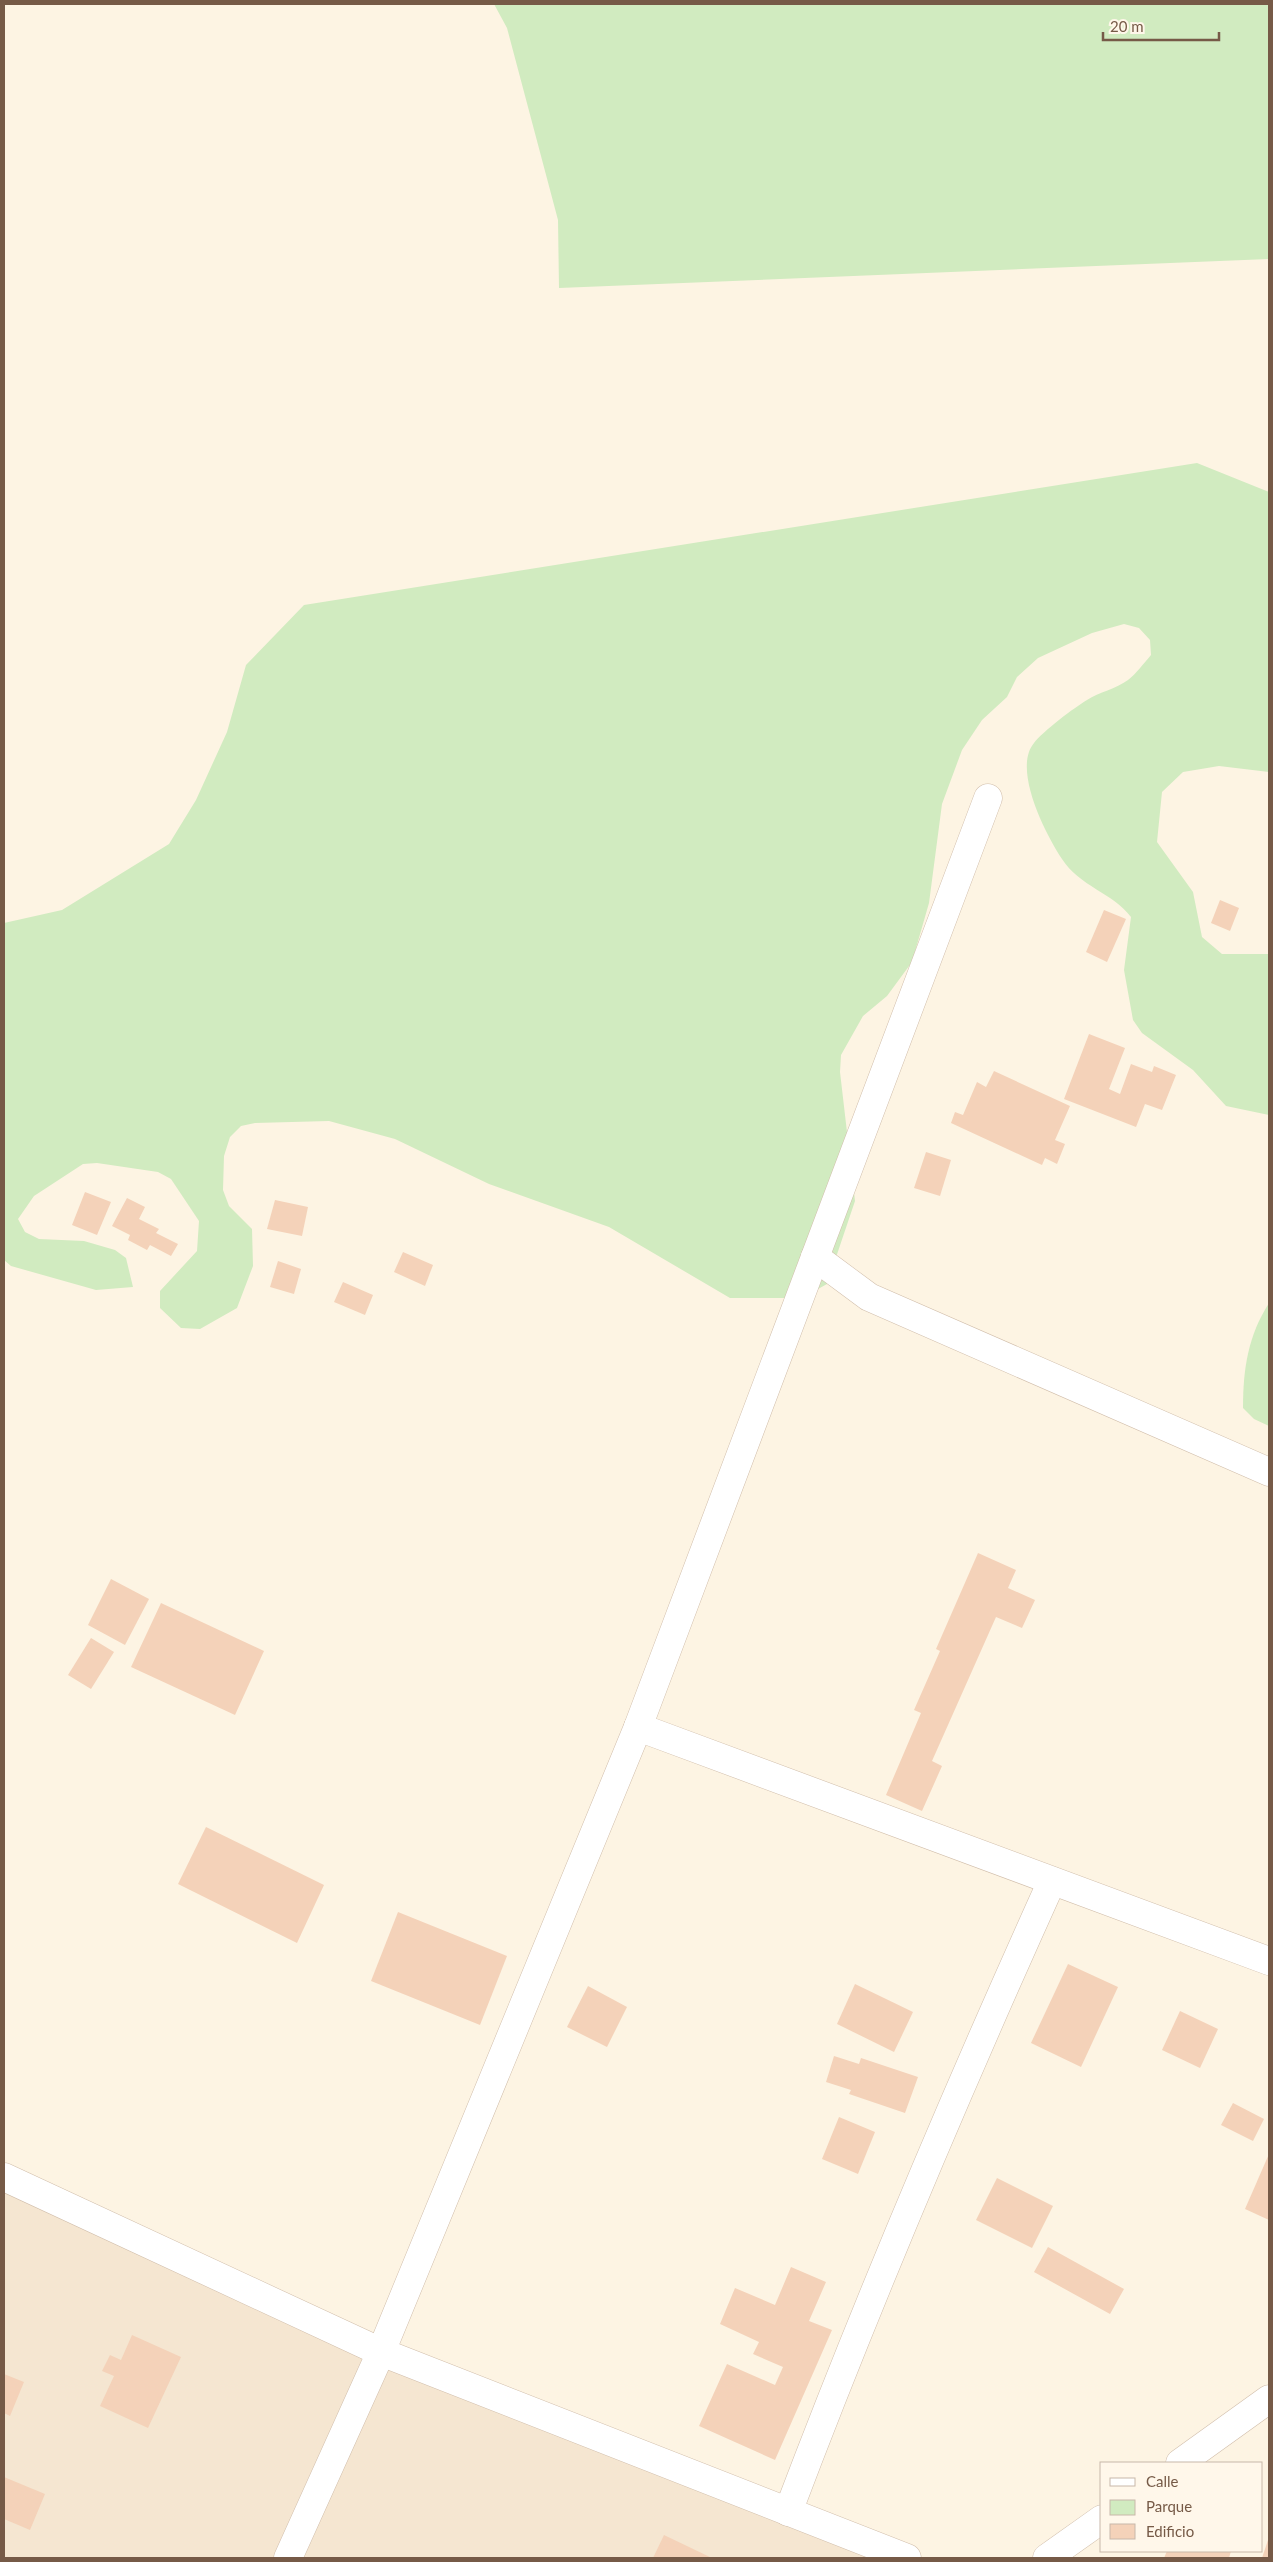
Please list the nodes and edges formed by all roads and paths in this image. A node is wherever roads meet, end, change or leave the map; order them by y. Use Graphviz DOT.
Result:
graph roads {
  1 [pos="988,798"];
  2 [pos="816,1257"];
  3 [pos="1269,1472"];
  4 [pos="638,1728"];
  5 [pos="1052,1881"];
  6 [pos="1269,1961"];
  7 [pos="4,2178"];
  8 [pos="381,2352"];
  9 [pos="1269,2399"];
  10 [pos="1181,2462"];
  11 [pos="788,2512"];
  12 [pos="1100,2520"];
  13 [pos="288,2558"];
  14 [pos="907,2558"];
  15 [pos="1047,2558"];
  1 -- 2 [label="street"];
  2 -- 3 [label="street"];
  2 -- 4 [label="street"];
  4 -- 5 [label="street"];
  4 -- 8 [label="street"];
  5 -- 6 [label="street"];
  5 -- 11 [label="street"];
  7 -- 8 [label="street"];
  8 -- 11 [label="street"];
  8 -- 13 [label="street"];
  9 -- 10 [label="street"];
  11 -- 14 [label="street"];
  12 -- 15 [label="street"];
}
